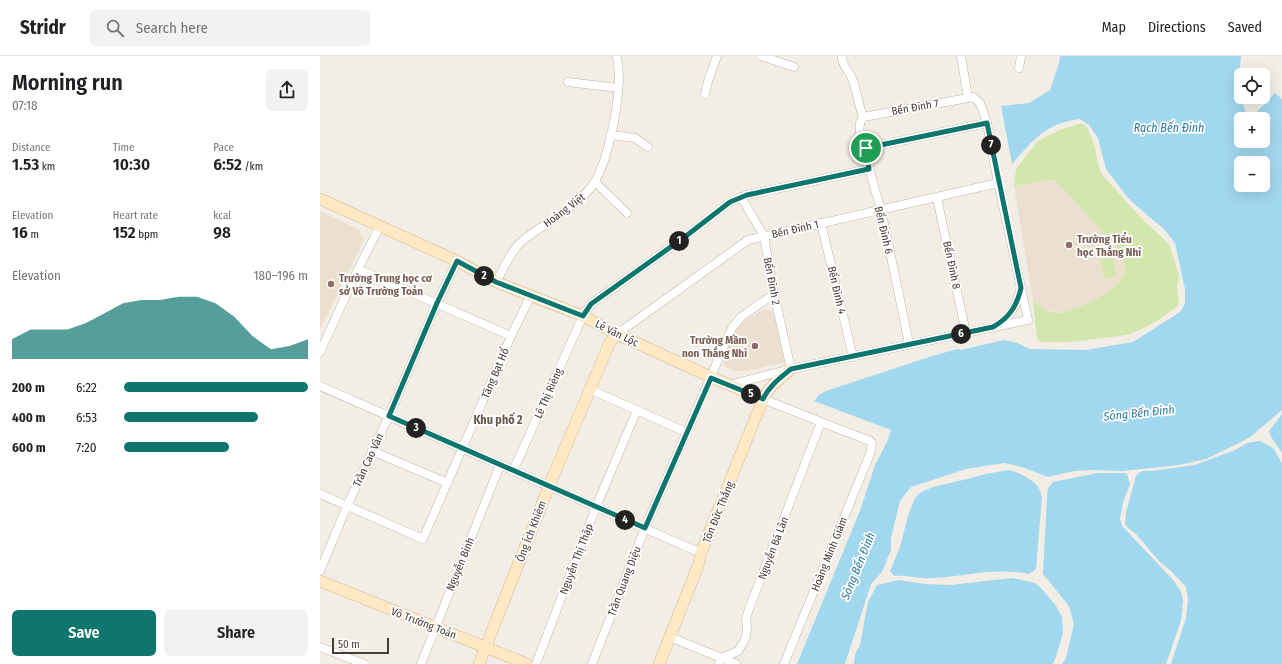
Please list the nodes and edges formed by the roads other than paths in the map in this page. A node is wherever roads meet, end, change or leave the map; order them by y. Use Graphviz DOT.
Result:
graph roads {
  1 [pos="617,56"];
  2 [pos="717,56"];
  3 [pos="762,56"];
  4 [pos="842,56"];
  5 [pos="961,56"];
  6 [pos="1021,56"];
  7 [pos="794,67"];
  8 [pos="1019,68"];
  9 [pos="568,82"];
  10 [pos="618,88"];
  11 [pos="705,94"];
  12 [pos="968,98"];
  13 [pos="863,117"];
  14 [pos="987,123"];
  15 [pos="610,136"];
  16 [pos="648,147"];
  17 [pos="866,148"];
  18 [pos="869,169"];
  19 [pos="596,182"];
  20 [pos="998,183"];
  21 [pos="741,197"];
  22 [pos="937,198"];
  23 [pos="320,199"];
  24 [pos="880,209"];
  25 [pos="627,213"];
  26 [pos="821,223"];
  27 [pos="380,226"];
  28 [pos="764,236"];
  29 [pos="457,261"];
  30 [pos="358,269"];
  31 [pos="496,282"];
  32 [pos="1021,288"];
  33 [pos="774,294"];
  34 [pos="531,295"];
  35 [pos="437,303"];
  36 [pos="583,316"];
  37 [pos="993,327"];
  38 [pos="966,333"];
  39 [pos="617,334"];
  40 [pos="511,336"];
  41 [pos="910,344"];
  42 [pos="320,352"];
  43 [pos="853,357"];
  44 [pos="791,369"];
  45 [pos="711,378"];
  46 [pos="729,385"];
  47 [pos="320,386"];
  48 [pos="589,389"];
  49 [pos="763,399"];
  50 [pos="637,410"];
  51 [pos="389,416"];
  52 [pos="821,422"];
  53 [pos="686,432"];
  54 [pos="872,444"];
  55 [pos="463,449"];
  56 [pos="372,451"];
  57 [pos="500,465"];
  58 [pos="513,471"];
  59 [pos="448,483"];
  60 [pos="549,486"];
  61 [pos="320,494"];
  62 [pos="347,506"];
  63 [pos="596,507"];
  64 [pos="645,528"];
  65 [pos="701,553"];
  66 [pos="320,571"];
  67 [pos="320,581"];
  68 [pos="435,627"];
  69 [pos="670,637"];
  70 [pos="320,647"];
  71 [pos="486,647"];
  72 [pos="720,661"];
  73 [pos="364,664"];
  74 [pos="421,664"];
  75 [pos="479,664"];
  76 [pos="527,664"];
  77 [pos="536,664"];
  78 [pos="592,664"];
  79 [pos="659,664"];
  80 [pos="736,664"];
  81 [pos="784,664"];
  1 -- 10 [label="street, Hoàng Việt"];
  2 -- 11 [label="street"];
  3 -- 7 [label="street"];
  4 -- 13 [label="street"];
  5 -- 12 [label="street"];
  6 -- 8 [label="street"];
  9 -- 10 [label="street"];
  10 -- 15 [label="street, Hoàng Việt"];
  12 -- 13 [label="street, Bến Đình 7"];
  12 -- 14 [label="street"];
  13 -- 17 [label="street, Bến Đình 6"];
  14 -- 17 [label="street"];
  14 -- 20 [label="street"];
  15 -- 16 [label="street"];
  15 -- 19 [label="street, Hoàng Việt"];
  17 -- 18 [label="street, Bến Đình 6"];
  18 -- 21 [label="street, Lê Thị Riêng"];
  18 -- 24 [label="street, Bến Đình 6"];
  19 -- 25 [label="street"];
  19 -- 31 [label="street, Hoàng Việt"];
  20 -- 22 [label="street, Bến Đình 1"];
  20 -- 32 [label="street"];
  21 -- 28 [label="street, Bến Đình 2"];
  21 -- 36 [label="street, Lê Thị Riêng"];
  22 -- 24 [label="street, Bến Đình 1"];
  22 -- 38 [label="street, Bến Đình 8"];
  23 -- 27 [label="street, Lê Văn Lộc"];
  24 -- 26 [label="street, Bến Đình 1"];
  24 -- 41 [label="street, Bến Đình 6"];
  26 -- 28 [label="street, Bến Đình 1"];
  26 -- 43 [label="street, Bến Đình 4"];
  27 -- 29 [label="street, Lê Văn Lộc"];
  27 -- 30 [label="street"];
  28 -- 33 [label="street, Bến Đình 2"];
  28 -- 39 [label="street, Bến Đình 1"];
  29 -- 31 [label="street, Lê Văn Lộc"];
  29 -- 35 [label="street, Trần Cao Vân"];
  30 -- 35 [label="street"];
  30 -- 42 [label="street"];
  31 -- 34 [label="street, Lê Văn Lộc"];
  32 -- 37 [label="street"];
  32 -- 37 [label="street, Tôn Đức Thắng"];
  33 -- 44 [label="street, Bến Đình 2"];
  33 -- 45 [label="street, Trần Quang Diệu"];
  34 -- 36 [label="street, Lê Văn Lộc"];
  34 -- 40 [label="street, Tăng Bạt Hổ"];
  35 -- 40 [label="street"];
  35 -- 51 [label="street, Trần Cao Vân"];
  36 -- 39 [label="street, Lê Văn Lộc"];
  36 -- 58 [label="street, Lê Thị Riêng"];
  37 -- 38 [label="street, Tôn Đức Thắng"];
  38 -- 41 [label="street, Tôn Đức Thắng"];
  39 -- 45 [label="street, Lê Văn Lộc"];
  39 -- 48 [label="street, Ông Ích Khiêm"];
  40 -- 55 [label="street, Tăng Bạt Hổ"];
  41 -- 43 [label="street, Tôn Đức Thắng"];
  43 -- 44 [label="street, Tôn Đức Thắng"];
  44 -- 46 [label="street, Tôn Đức Thắng"];
  44 -- 49 [label="street, Tôn Đức Thắng"];
  45 -- 46 [label="street, Lê Văn Lộc"];
  45 -- 53 [label="street, Trần Quang Diệu"];
  46 -- 49 [label="street, Lê Văn Lộc"];
  47 -- 51 [label="street"];
  48 -- 50 [label="street"];
  48 -- 60 [label="street, Ông Ích Khiêm"];
  49 -- 52 [label="street, Lê Văn Lộc"];
  49 -- 65 [label="street, Tôn Đức Thắng"];
  50 -- 53 [label="street"];
  50 -- 63 [label="street, Nguyễn Thị Thập"];
  51 -- 55 [label="street"];
  51 -- 56 [label="street, Trần Cao Vân"];
  52 -- 54 [label="street, Lê Văn Lộc"];
  52 -- 72 [label="street, Nguyễn Bá Lân"];
  53 -- 64 [label="street, Trần Quang Diệu"];
  54 -- 81 [label="street, Hoàng Minh Giám"];
  55 -- 57 [label="street"];
  55 -- 59 [label="street, Tăng Bạt Hổ"];
  56 -- 59 [label="street"];
  56 -- 62 [label="street, Trần Cao Vân"];
  57 -- 58 [label="street"];
  57 -- 68 [label="street, Nguyễn Bình"];
  58 -- 60 [label="street"];
  59 -- 62 [label="street, Tăng Bạt Hổ"];
  60 -- 63 [label="street"];
  60 -- 71 [label="street, Ông Ích Khiêm"];
  61 -- 62 [label="street"];
  62 -- 66 [label="street, Trần Cao Vân"];
  63 -- 64 [label="street"];
  63 -- 77 [label="street, Nguyễn Thị Thập"];
  64 -- 65 [label="street"];
  64 -- 78 [label="street, Trần Quang Diệu"];
  65 -- 69 [label="street, Tôn Đức Thắng"];
  67 -- 68 [label="street, Võ Trường Toản"];
  68 -- 71 [label="street, Võ Trường Toản"];
  68 -- 74 [label="street, Nguyễn Bình"];
  69 -- 72 [label="street"];
  69 -- 79 [label="street, Tôn Đức Thắng"];
  70 -- 73 [label="street"];
  71 -- 75 [label="street, Ông Ích Khiêm"];
  71 -- 76 [label="street, Võ Trường Toản"];
  72 -- 80 [label="street"];
}
